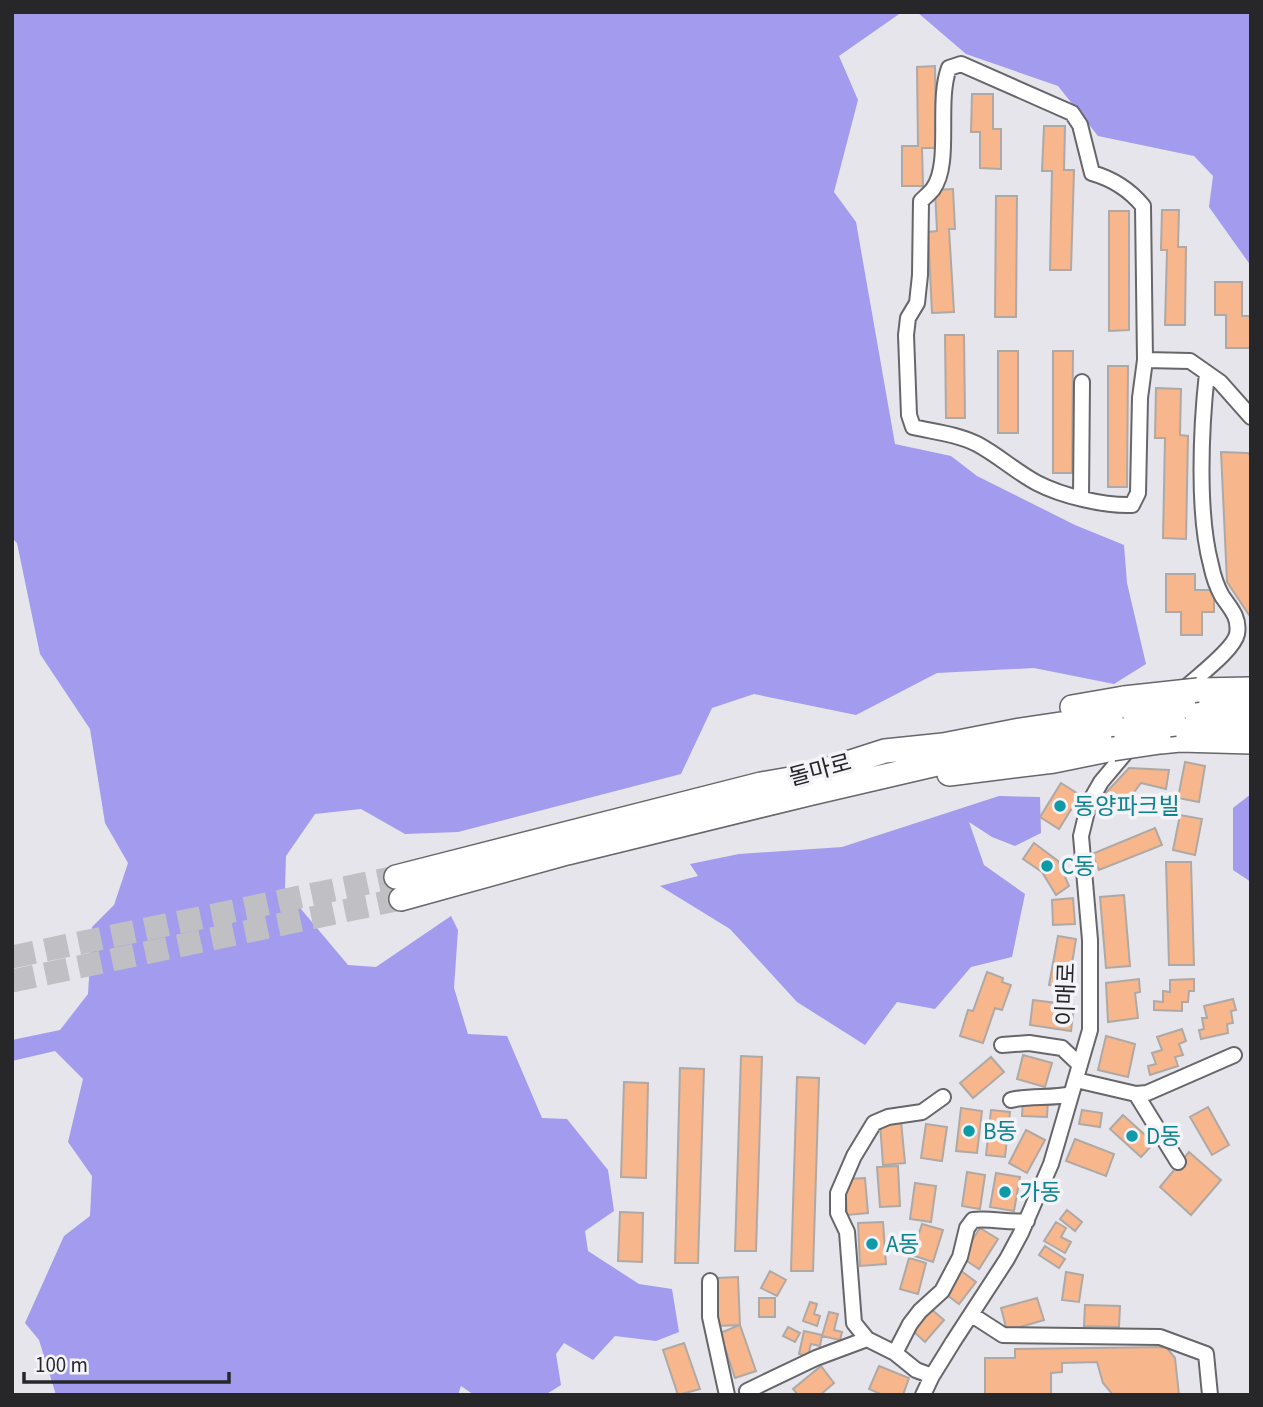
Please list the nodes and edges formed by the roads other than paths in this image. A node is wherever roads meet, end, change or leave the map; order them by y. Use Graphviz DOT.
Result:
graph roads {
  1 [pos="1146,360"];
  2 [pos="1207,373"];
  3 [pos="1082,382"];
  4 [pos="1251,417"];
  5 [pos="1081,497"];
  6 [pos="1251,689"];
  7 [pos="1186,707"];
  8 [pos="1251,707"];
  9 [pos="1124,723"];
  10 [pos="1251,726"];
  11 [pos="1251,742"];
  12 [pos="1002,1045"];
  13 [pos="1234,1055"];
  14 [pos="1076,1080"];
  15 [pos="1136,1094"];
  16 [pos="943,1097"];
  17 [pos="1011,1100"];
  18 [pos="1178,1162"];
  19 [pos="1027,1221"];
  20 [pos="710,1281"];
  21 [pos="972,1315"];
  22 [pos="867,1339"];
  23 [pos="895,1353"];
  24 [pos="932,1376"];
  25 [pos="747,1394"];
  26 [pos="727,1395"];
  27 [pos="923,1395"];
  28 [pos="1210,1395"];
  1 -- 2 [label="street"];
  1 -- 5 [label="street"];
  1 -- 5 [label="street"];
  2 -- 4 [label="street"];
  2 -- 14 [label="street, 이매로"];
  3 -- 5 [label="street"];
  6 -- 7 [label="main road"];
  7 -- 8 [label="main road, 돌마로"];
  7 -- 9 [label="main road, 돌마로, bridge"];
  7 -- 10 [label="main road, 돌마로"];
  9 -- 9 [label="main road, 돌마로"];
  9 -- 11 [label="main road, bridge"];
  12 -- 14 [label="street"];
  13 -- 15 [label="street"];
  14 -- 15 [label="street"];
  14 -- 17 [label="street"];
  14 -- 19 [label="street, 이매로"];
  15 -- 18 [label="street"];
  16 -- 22 [label="street"];
  19 -- 21 [label="street, 이매로"];
  19 -- 23 [label="street"];
  20 -- 26 [label="street"];
  21 -- 24 [label="street, 이매로"];
  21 -- 28 [label="street"];
  22 -- 23 [label="street"];
  22 -- 25 [label="street"];
  23 -- 24 [label="street"];
  24 -- 27 [label="street, 이매로"];
}
